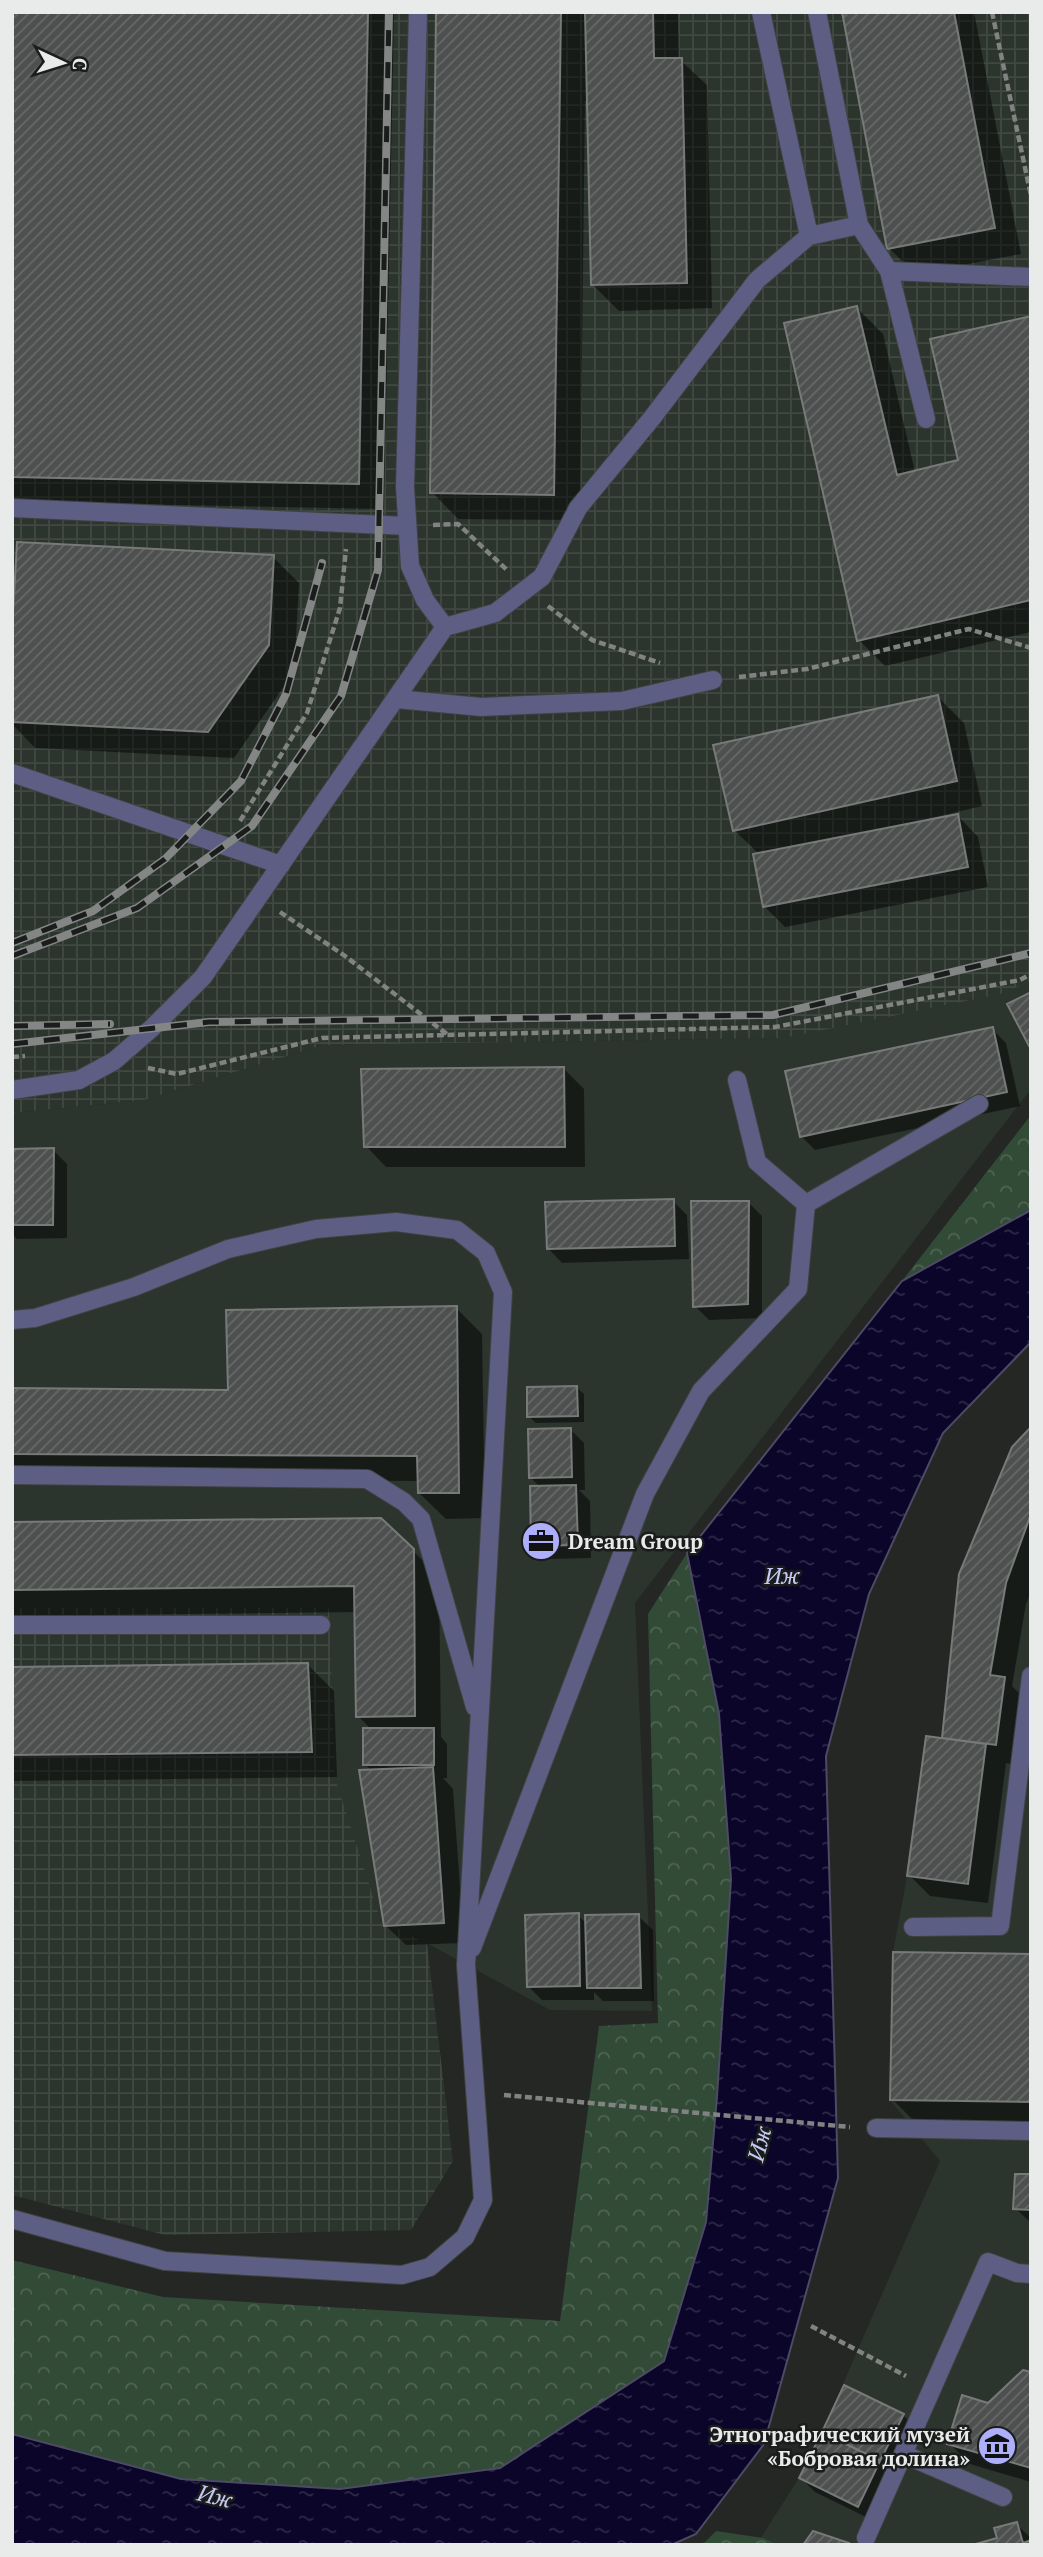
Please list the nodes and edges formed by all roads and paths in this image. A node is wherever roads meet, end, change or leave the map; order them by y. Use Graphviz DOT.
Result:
graph roads {
  1 [pos="418,12"];
  2 [pos="761,12"];
  3 [pos="817,12"];
  4 [pos="992,12"];
  5 [pos="1031,196"];
  6 [pos="859,225"];
  7 [pos="809,236"];
  8 [pos="889,271"];
  9 [pos="1031,277"];
  10 [pos="926,419"];
  11 [pos="12,508"];
  12 [pos="408,526"];
  13 [pos="526,589"];
  14 [pos="445,627"];
  15 [pos="1031,648"];
  16 [pos="665,664"];
  17 [pos="713,680"];
  18 [pos="396,699"];
  19 [pos="12,773"];
  20 [pos="281,865"];
  21 [pos="1031,974"];
  22 [pos="37,1055"];
  23 [pos="12,1058"];
  24 [pos="114,1061"];
  25 [pos="737,1080"];
  26 [pos="12,1090"];
  27 [pos="979,1104"];
  28 [pos="806,1203"];
  29 [pos="12,1320"];
  30 [pos="12,1475"];
  31 [pos="12,1625"];
  32 [pos="321,1625"];
  33 [pos="1031,1676"];
  34 [pos="479,1721"];
  35 [pos="913,1927"];
  36 [pos="466,1965"];
  37 [pos="477,2093"];
  38 [pos="844,2127"];
  39 [pos="876,2128"];
  40 [pos="1031,2130"];
  41 [pos="12,2219"];
  42 [pos="1031,2274"];
  43 [pos="811,2326"];
  44 [pos="932,2390"];
  45 [pos="903,2454"];
  46 [pos="1003,2497"];
  47 [pos="866,2538"];
  1 -- 12 [label="street"];
  2 -- 7 [label="street"];
  3 -- 6 [label="street"];
  4 -- 5 [label="path"];
  6 -- 7 [label="street"];
  6 -- 8 [label="street"];
  7 -- 13 [label="street"];
  8 -- 9 [label="street"];
  8 -- 10 [label="street"];
  11 -- 12 [label="street"];
  12 -- 13 [label="path"];
  12 -- 14 [label="street"];
  13 -- 14 [label="street"];
  13 -- 16 [label="path"];
  14 -- 18 [label="street"];
  15 -- 17 [label="path"];
  17 -- 18 [label="street"];
  18 -- 20 [label="street"];
  19 -- 20 [label="street"];
  20 -- 24 [label="street"];
  21 -- 24 [label="path"];
  22 -- 23 [label="path"];
  24 -- 26 [label="street"];
  25 -- 28 [label="street"];
  27 -- 28 [label="street"];
  28 -- 36 [label="street"];
  29 -- 34 [label="street"];
  30 -- 34 [label="street"];
  31 -- 32 [label="street"];
  33 -- 35 [label="street"];
  34 -- 36 [label="street"];
  36 -- 37 [label="street"];
  37 -- 38 [label="path"];
  37 -- 41 [label="street"];
  39 -- 40 [label="street"];
  42 -- 44 [label="street"];
  43 -- 44 [label="path"];
  44 -- 45 [label="street"];
  45 -- 46 [label="street"];
  45 -- 47 [label="street"];
}
